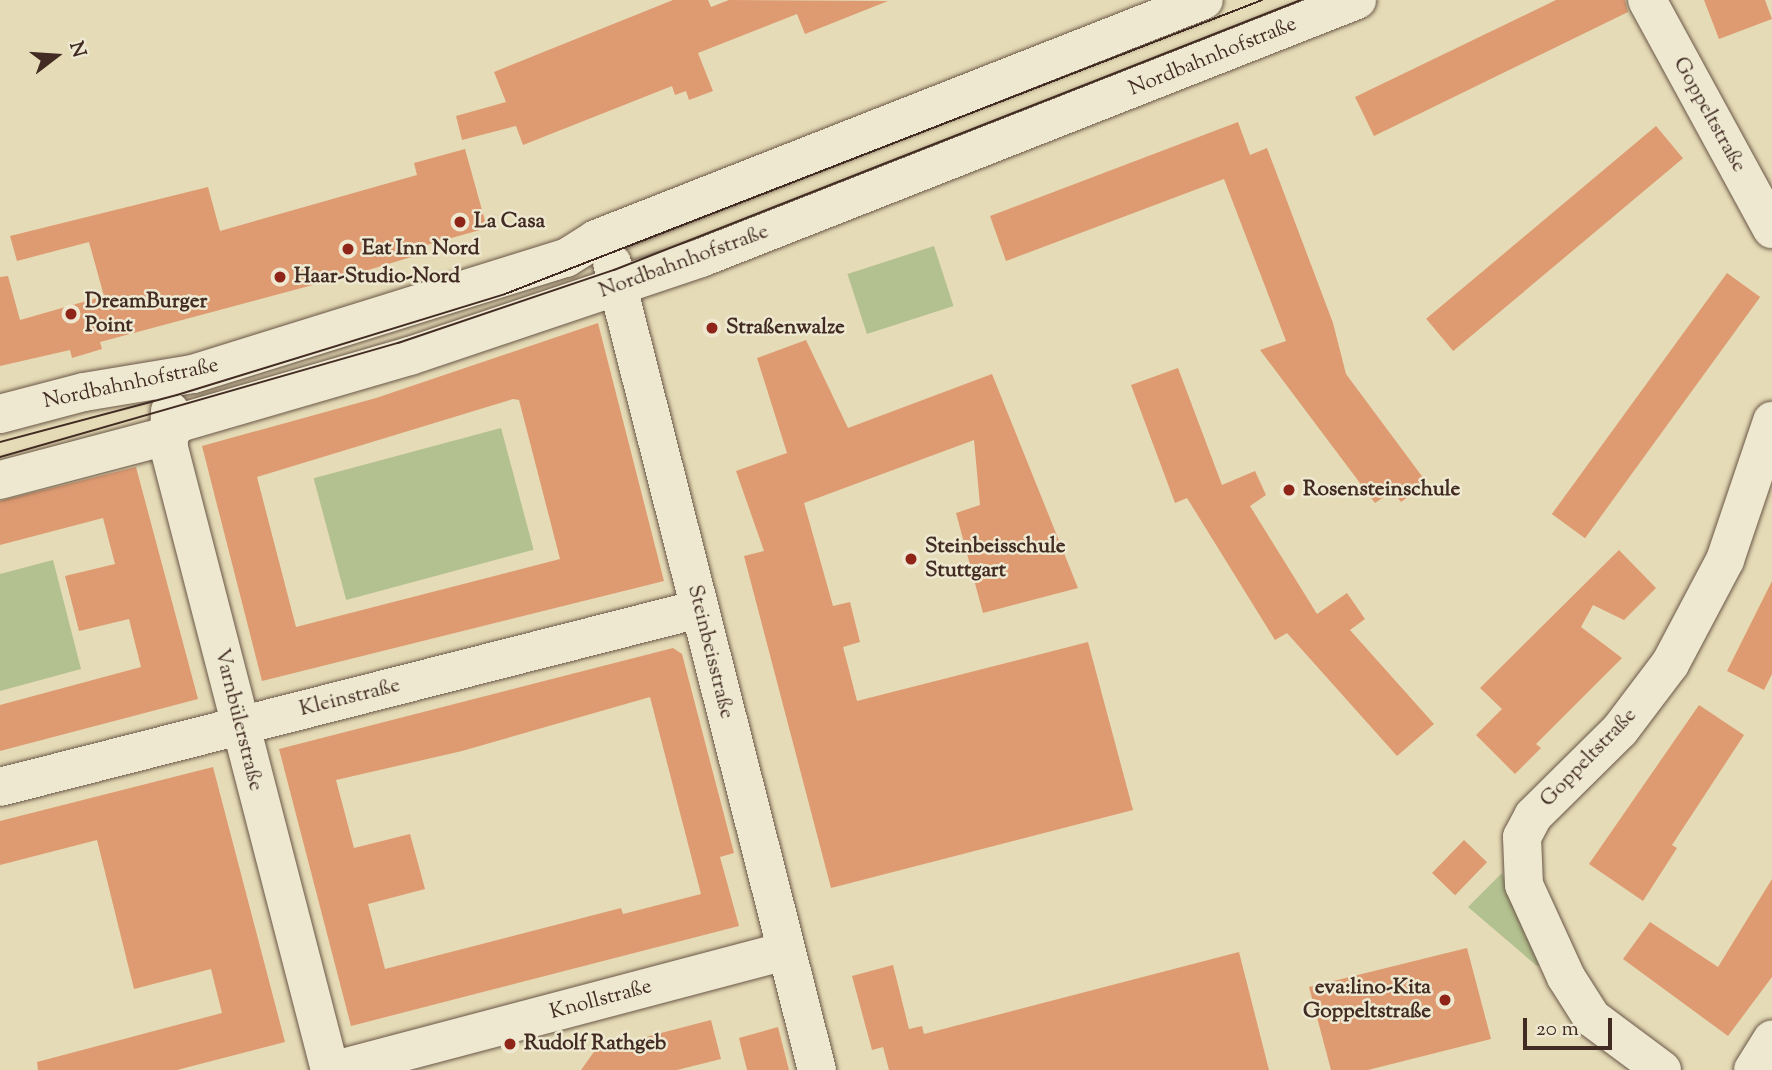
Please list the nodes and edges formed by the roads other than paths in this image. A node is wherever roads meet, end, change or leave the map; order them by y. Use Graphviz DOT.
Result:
graph roads {
  1 [pos="1204,0"];
  2 [pos="1357,0"];
  3 [pos="1647,0"];
  4 [pos="1772,229"];
  5 [pos="609,234"];
  6 [pos="620,286"];
  7 [pos="192,374"];
  8 [pos="127,387"];
  9 [pos="0,414"];
  10 [pos="1772,421"];
  11 [pos="154,439"];
  12 [pos="0,480"];
  13 [pos="699,609"];
  14 [pos="239,726"];
  15 [pos="0,787"];
  16 [pos="786,951"];
  17 [pos="1772,1039"];
  18 [pos="330,1070"];
  19 [pos="335,1070"];
  20 [pos="817,1070"];
  21 [pos="1662,1070"];
  22 [pos="1753,1070"];
  1 -- 5 [label="street, Nordbahnhofstraße"];
  2 -- 6 [label="street, Nordbahnhofstraße"];
  3 -- 4 [label="street, Goppeltstraße"];
  5 -- 6 [label="street, Steinbeisstraße"];
  5 -- 7 [label="street, Nordbahnhofstraße"];
  6 -- 11 [label="street, Nordbahnhofstraße"];
  6 -- 13 [label="street, Steinbeisstraße"];
  7 -- 8 [label="street, Nordbahnhofstraße"];
  7 -- 11 [label="street, Varnbülerstraße"];
  8 -- 9 [label="street, Nordbahnhofstraße"];
  8 -- 11 [label="street"];
  10 -- 21 [label="street, Goppeltstraße"];
  11 -- 12 [label="street, Nordbahnhofstraße"];
  11 -- 14 [label="street, Varnbülerstraße"];
  13 -- 14 [label="street, Kleinstraße"];
  13 -- 16 [label="street, Steinbeisstraße"];
  14 -- 15 [label="street, Kleinstraße"];
  14 -- 18 [label="street, Varnbülerstraße"];
  16 -- 19 [label="street, Knollstraße"];
  16 -- 20 [label="street, Steinbeisstraße"];
  17 -- 22 [label="street"];
}
